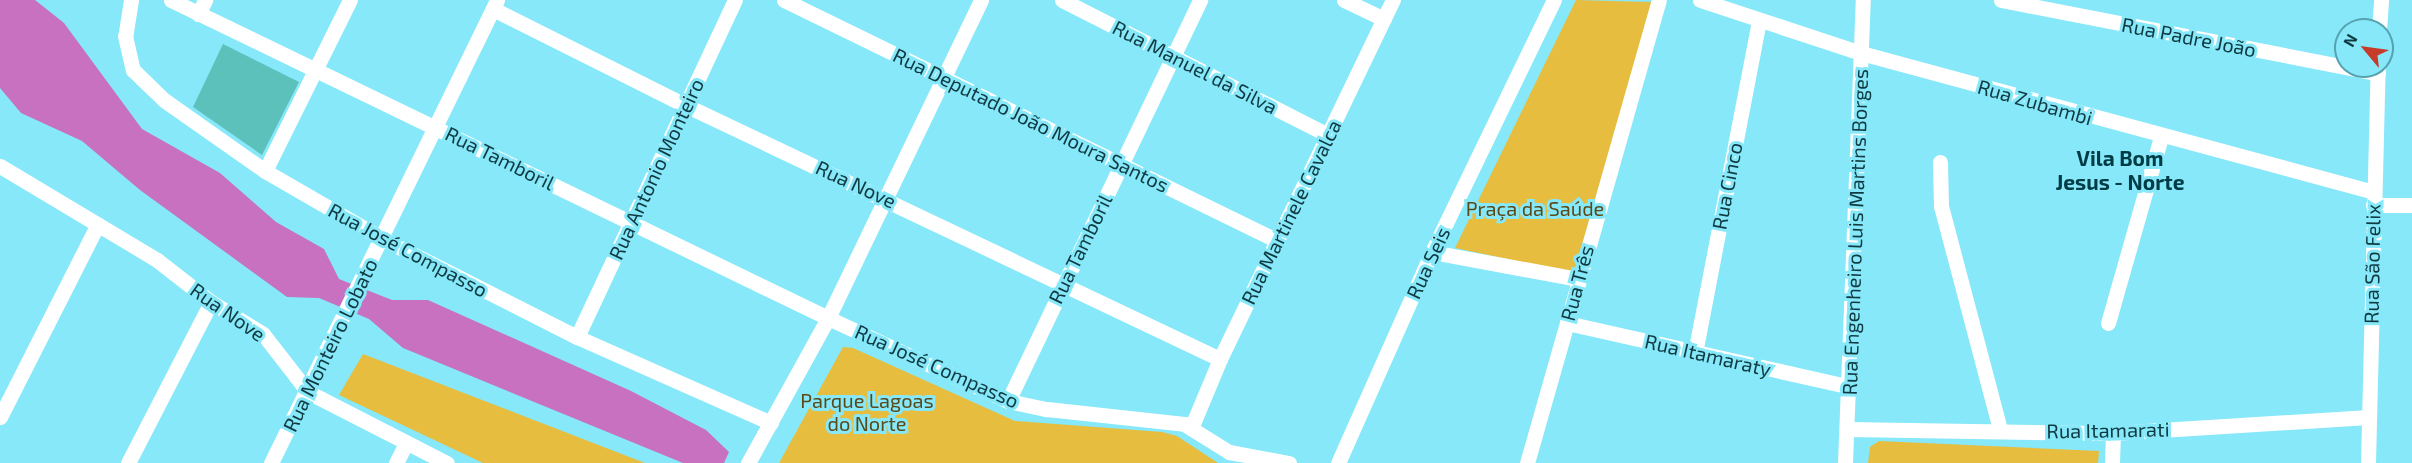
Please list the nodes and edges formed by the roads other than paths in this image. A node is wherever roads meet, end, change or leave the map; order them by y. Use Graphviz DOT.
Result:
graph roads {
  1 [pos="131,0"];
  2 [pos="171,0"];
  3 [pos="350,0"];
  4 [pos="735,0"];
  5 [pos="784,0"];
  6 [pos="981,0"];
  7 [pos="1062,0"];
  8 [pos="1200,0"];
  9 [pos="1344,0"];
  10 [pos="1393,0"];
  11 [pos="1554,0"];
  12 [pos="1659,0"];
  13 [pos="1700,0"];
  14 [pos="1863,0"];
  15 [pos="2001,0"];
  16 [pos="2381,0"];
  17 [pos="495,4"];
  18 [pos="201,7"];
  19 [pos="2380,18"];
  20 [pos="1384,19"];
  21 [pos="1759,20"];
  22 [pos="1861,53"];
  23 [pos="1173,56"];
  24 [pos="2334,61"];
  25 [pos="317,70"];
  26 [pos="943,78"];
  27 [pos="2378,78"];
  28 [pos="686,105"];
  29 [pos="434,126"];
  30 [pos="1328,135"];
  31 [pos="2161,137"];
  32 [pos="1940,162"];
  33 [pos="1122,163"];
  34 [pos="0,165"];
  35 [pos="265,171"];
  36 [pos="886,198"];
  37 [pos="2373,198"];
  38 [pos="2412,205"];
  39 [pos="631,221"];
  40 [pos="98,225"];
  41 [pos="381,238"];
  42 [pos="1278,241"];
  43 [pos="1432,252"];
  44 [pos="1578,279"];
  45 [pos="1062,282"];
  46 [pos="211,302"];
  47 [pos="828,318"];
  48 [pos="1567,323"];
  49 [pos="2108,323"];
  50 [pos="576,338"];
  51 [pos="1695,352"];
  52 [pos="1220,358"];
  53 [pos="1850,387"];
  54 [pos="309,392"];
  55 [pos="1008,400"];
  56 [pos="0,417"];
  57 [pos="2369,417"];
  58 [pos="771,423"];
  59 [pos="1192,426"];
  60 [pos="1848,429"];
  61 [pos="2000,430"];
  62 [pos="2113,433"];
  63 [pos="406,443"];
  64 [pos="128,463"];
  65 [pos="271,463"];
  66 [pos="396,463"];
  67 [pos="447,463"];
  68 [pos="748,463"];
  69 [pos="1289,463"];
  70 [pos="1338,463"];
  71 [pos="1527,463"];
  72 [pos="1845,463"];
  73 [pos="2112,463"];
  74 [pos="2368,463"];
  1 -- 35 [label="street, Rua José Compasso"];
  2 -- 18 [label="street, Rua Tamboril"];
  3 -- 25 [label="street"];
  4 -- 28 [label="street, Rua Antonio Monteiro"];
  5 -- 26 [label="street, Rua Deputado João Moura Santos"];
  6 -- 26 [label="street"];
  7 -- 23 [label="street, Rua Manuel da Silva"];
  8 -- 23 [label="street, Rua Tamboril"];
  9 -- 20 [label="street"];
  10 -- 20 [label="street, Rua Martinele Cavalca"];
  11 -- 43 [label="street, Rua Seis"];
  12 -- 44 [label="street, Rua Três"];
  13 -- 21 [label="street, Rua Zubambi"];
  14 -- 22 [label="street, Rua Engenheiro Luis Martins Borges"];
  15 -- 24 [label="street, Rua Padre João"];
  16 -- 19 [label="street"];
  17 -- 28 [label="street, Rua Nove"];
  17 -- 29 [label="street, Rua Monteiro Lobato"];
  18 -- 25 [label="street, Rua Tamboril"];
  20 -- 30 [label="street, Rua Martinele Cavalca"];
  21 -- 22 [label="street, Rua Zubambi"];
  21 -- 51 [label="street, Rua Cinco"];
  22 -- 31 [label="street, Rua Zubambi"];
  22 -- 53 [label="street, Rua Engenheiro Luis Martins Borges"];
  23 -- 30 [label="street, Rua Manuel da Silva"];
  23 -- 33 [label="street, Rua Tamboril"];
  25 -- 29 [label="street, Rua Tamboril"];
  25 -- 35 [label="street"];
  26 -- 33 [label="street, Rua Deputado João Moura Santos"];
  26 -- 36 [label="street"];
  27 -- 37 [label="street, Rua São Felix"];
  28 -- 36 [label="street, Rua Nove"];
  28 -- 39 [label="street, Rua Antonio Monteiro"];
  29 -- 39 [label="street, Rua Tamboril"];
  29 -- 41 [label="street, Rua Monteiro Lobato"];
  30 -- 42 [label="street, Rua Martinele Cavalca"];
  31 -- 37 [label="street, Rua Zubambi"];
  31 -- 49 [label="street"];
  32 -- 61 [label="street"];
  33 -- 42 [label="street, Rua Deputado João Moura Santos"];
  33 -- 45 [label="street, Rua Tamboril"];
  34 -- 40 [label="street, Rua Nove"];
  35 -- 41 [label="street, Rua José Compasso"];
  36 -- 45 [label="street, Rua Nove"];
  36 -- 47 [label="street"];
  37 -- 38 [label="street, Rua Zubambi"];
  37 -- 57 [label="street, Rua São Felix"];
  39 -- 47 [label="street, Rua Tamboril"];
  39 -- 50 [label="street, Rua Antonio Monteiro"];
  40 -- 46 [label="street, Rua Nove"];
  40 -- 56 [label="street"];
  41 -- 50 [label="street, Rua José Compasso"];
  41 -- 54 [label="street, Rua Monteiro Lobato"];
  42 -- 52 [label="street, Rua Martinele Cavalca"];
  43 -- 44 [label="street"];
  43 -- 70 [label="street, Rua Seis"];
  44 -- 48 [label="street, Rua Três"];
  45 -- 52 [label="street, Rua Nove"];
  45 -- 55 [label="street, Rua Tamboril"];
  46 -- 54 [label="street, Rua Nove"];
  46 -- 64 [label="street"];
  47 -- 55 [label="street, Rua José Compasso"];
  47 -- 58 [label="street"];
  48 -- 51 [label="street, Rua Itamaraty"];
  48 -- 71 [label="street, Rua Três"];
  50 -- 58 [label="street, Rua José Compasso"];
  51 -- 53 [label="street, Rua Itamaraty"];
  52 -- 59 [label="street, Rua Martinele Cavalca"];
  53 -- 60 [label="street, Rua Engenheiro Luis Martins Borges"];
  54 -- 63 [label="street, Rua Nove"];
  54 -- 65 [label="street, Rua Monteiro Lobato"];
  55 -- 59 [label="street, Rua José Compasso"];
  57 -- 62 [label="street, Rua Itamarati"];
  57 -- 74 [label="street, Rua São Felix"];
  58 -- 68 [label="street"];
  59 -- 69 [label="street"];
  60 -- 61 [label="street, Rua Itamarati"];
  60 -- 72 [label="street, Rua Engenheiro Luis Martins Borges"];
  61 -- 62 [label="street, Rua Itamarati"];
  62 -- 73 [label="street"];
  63 -- 66 [label="street"];
  63 -- 67 [label="street, Rua Nove"];
}
